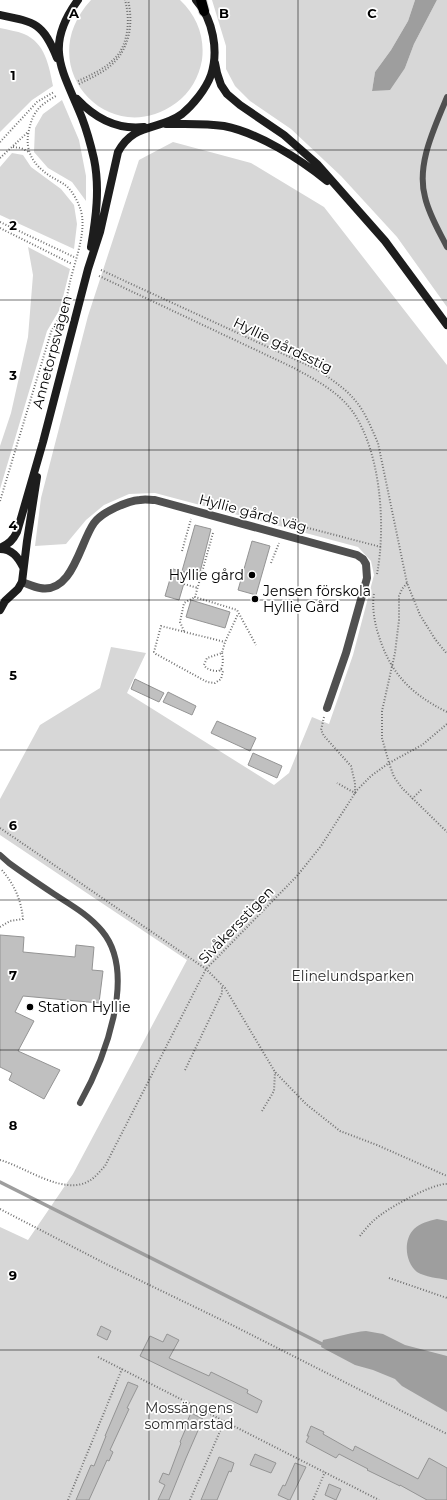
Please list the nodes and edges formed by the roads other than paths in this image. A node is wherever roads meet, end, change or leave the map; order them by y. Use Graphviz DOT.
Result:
graph roads {
  1 [pos="78,0"];
  2 [pos="196,0"];
  3 [pos="201,0"];
  4 [pos="204,11"];
  5 [pos="0,14"];
  6 [pos="214,56"];
  7 [pos="62,70"];
  8 [pos="68,87"];
  9 [pos="447,97"];
  10 [pos="161,124"];
  11 [pos="150,127"];
  12 [pos="353,204"];
  13 [pos="447,248"];
  14 [pos="88,269"];
  15 [pos="447,325"];
  16 [pos="43,442"];
  17 [pos="0,549"];
  18 [pos="23,567"];
  19 [pos="22,582"];
  20 [pos="12,594"];
  21 [pos="0,597"];
  22 [pos="0,610"];
  23 [pos="327,708"];
  24 [pos="0,855"];
  25 [pos="80,1103"];
  1 -- 7 [label="main road, Annetorpsvägen"];
  2 -- 4 [label="main road, Annetorpsvägen"];
  3 -- 4 [label="main road, Annetorpsvägen"];
  4 -- 6 [label="main road, Annetorpsvägen"];
  5 -- 7 [label="main road"];
  6 -- 10 [label="main road, Annetorpsvägen"];
  6 -- 12 [label="main road"];
  7 -- 8 [label="main road, Annetorpsvägen"];
  8 -- 11 [label="main road, Annetorpsvägen"];
  8 -- 14 [label="main road, Annetorpsvägen"];
  9 -- 13 [label="lane"];
  10 -- 11 [label="main road, Annetorpsvägen"];
  10 -- 12 [label="main road"];
  11 -- 14 [label="main road, Annetorpsvägen"];
  12 -- 15 [label="main road"];
  14 -- 16 [label="main road, Annetorpsvägen"];
  16 -- 17 [label="main road, Annetorpsvägen"];
  16 -- 18 [label="main road, Annetorpsvägen"];
  17 -- 18 [label="main road, Annetorpsvägen"];
  18 -- 19 [label="main road, Annetorpsvägen"];
  19 -- 20 [label="main road"];
  19 -- 23 [label="street, Hyllie gårds väg"];
  20 -- 21 [label="main road"];
  20 -- 22 [label="main road"];
  24 -- 25 [label="lane"];
}
